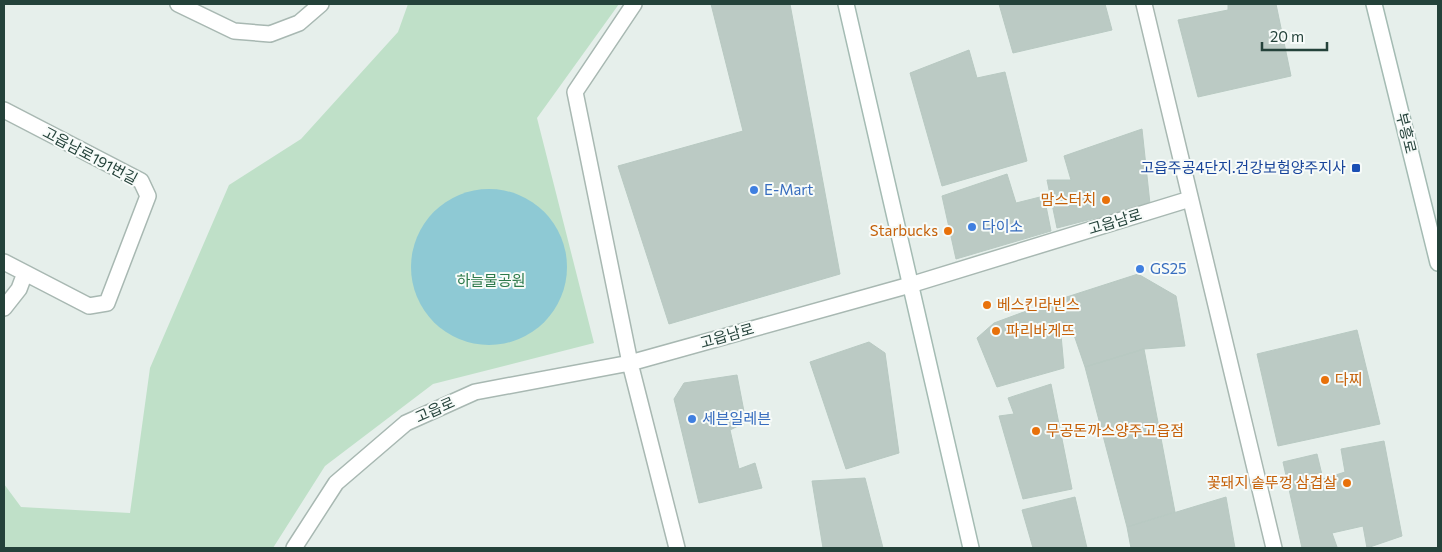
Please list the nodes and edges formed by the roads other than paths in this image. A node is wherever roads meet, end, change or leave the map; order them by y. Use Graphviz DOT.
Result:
graph roads {
  1 [pos="178,4"];
  2 [pos="320,4"];
  3 [pos="634,4"];
  4 [pos="846,4"];
  5 [pos="1144,4"];
  6 [pos="1374,4"];
  7 [pos="4,110"];
  8 [pos="1190,199"];
  9 [pos="4,262"];
  10 [pos="1438,263"];
  11 [pos="25,273"];
  12 [pos="910,285"];
  13 [pos="4,308"];
  14 [pos="630,363"];
  15 [pos="294,548"];
  16 [pos="677,548"];
  17 [pos="972,548"];
  18 [pos="1274,548"];
  1 -- 2 [label="street"];
  3 -- 14 [label="street"];
  4 -- 12 [label="street"];
  5 -- 8 [label="street"];
  6 -- 10 [label="street, 부흥로"];
  7 -- 11 [label="street, 고읍남로191번길"];
  8 -- 12 [label="street, 고읍남로"];
  8 -- 18 [label="street"];
  9 -- 11 [label="street, 고읍남로191번길"];
  11 -- 13 [label="street"];
  12 -- 14 [label="street, 고읍남로"];
  12 -- 17 [label="street"];
  14 -- 15 [label="street, 고읍로"];
  14 -- 16 [label="street"];
}
